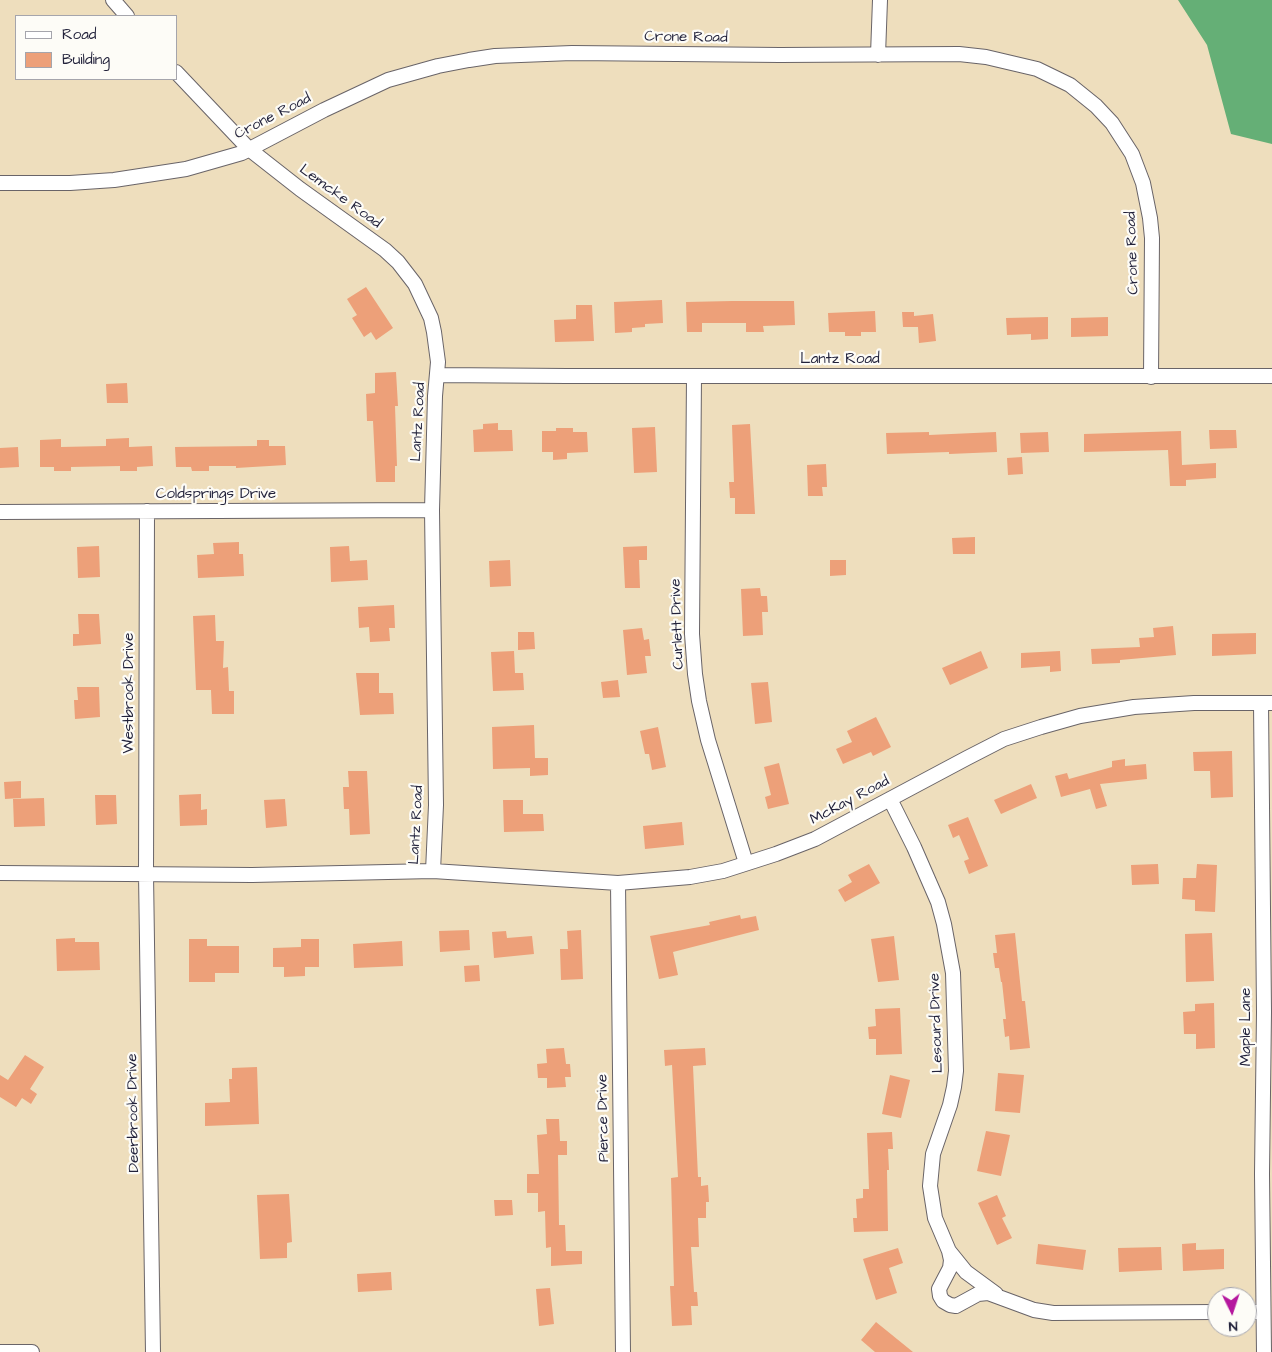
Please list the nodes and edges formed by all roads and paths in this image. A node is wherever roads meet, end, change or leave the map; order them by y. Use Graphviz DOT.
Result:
graph roads {
  1 [pos="114,0"];
  2 [pos="880,0"];
  3 [pos="126,15"];
  4 [pos="878,55"];
  5 [pos="178,74"];
  6 [pos="248,149"];
  7 [pos="0,183"];
  8 [pos="437,375"];
  9 [pos="694,376"];
  10 [pos="1151,376"];
  11 [pos="1272,376"];
  12 [pos="432,510"];
  13 [pos="147,511"];
  14 [pos="0,512"];
  15 [pos="1266,703"];
  16 [pos="890,800"];
  17 [pos="746,863"];
  18 [pos="433,871"];
  19 [pos="0,873"];
  20 [pos="146,874"];
  21 [pos="618,883"];
  22 [pos="949,1251"];
  23 [pos="997,1296"];
  24 [pos="1207,1312"];
  25 [pos="1257,1312"];
  26 [pos="1263,1312"];
  27 [pos="0,1352"];
  28 [pos="32,1352"];
  29 [pos="154,1352"];
  30 [pos="623,1352"];
  31 [pos="1264,1352"];
  1 -- 3 [label="street"];
  2 -- 4 [label="street"];
  4 -- 6 [label="street, Crone Road"];
  4 -- 10 [label="street, Crone Road"];
  5 -- 6 [label="street, Lemcke Road"];
  6 -- 7 [label="street, Crone Road"];
  6 -- 8 [label="street, Lemcke Road"];
  8 -- 9 [label="street, Lantz Road"];
  8 -- 12 [label="street, Lantz Road"];
  9 -- 10 [label="street, Lantz Road"];
  9 -- 17 [label="street, Curlett Drive"];
  10 -- 11 [label="street, Lantz Road"];
  12 -- 13 [label="street, Coldsprings Drive"];
  12 -- 18 [label="street, Lantz Road"];
  13 -- 14 [label="street, Coldsprings Drive"];
  13 -- 20 [label="street, Westbrook Drive"];
  15 -- 16 [label="street, McKay Road"];
  15 -- 26 [label="street, Maple Lane"];
  16 -- 17 [label="street, McKay Road"];
  16 -- 22 [label="street, Lesourd Drive"];
  17 -- 21 [label="street, McKay Road"];
  18 -- 20 [label="street, Lantz Road"];
  18 -- 21 [label="street, McKay Road"];
  19 -- 20 [label="street, Lantz Road"];
  20 -- 29 [label="street, Deerbrook Drive"];
  21 -- 30 [label="street, Pierce Drive"];
  22 -- 23 [label="street, Lesourd Drive"];
  22 -- 23 [label="street, Lesourd Drive"];
  23 -- 24 [label="street, Lesourd Drive"];
  25 -- 26 [label="street"];
  26 -- 31 [label="street, Maple Lane"];
  27 -- 28 [label="street"];
}
